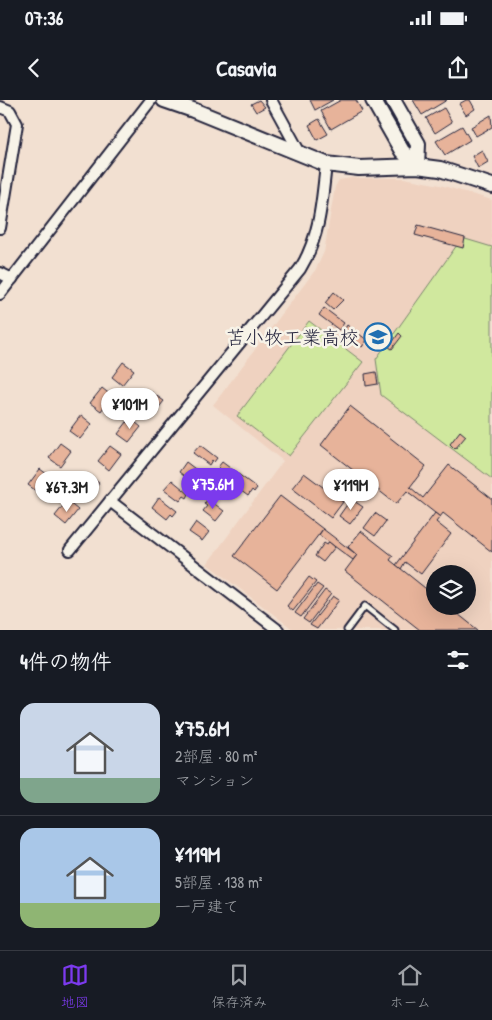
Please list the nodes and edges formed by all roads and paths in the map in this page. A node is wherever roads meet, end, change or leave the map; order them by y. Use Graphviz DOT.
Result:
graph roads {
  1 [pos="151,100"];
  2 [pos="164,100"];
  3 [pos="271,100"];
  4 [pos="373,100"];
  5 [pos="393,100"];
  6 [pos="190,105"];
  7 [pos="0,106"];
  8 [pos="300,153"];
  9 [pos="326,164"];
  10 [pos="417,166"];
  11 [pos="492,186"];
  12 [pos="0,228"];
  13 [pos="0,273"];
  14 [pos="12,279"];
  15 [pos="0,294"];
  16 [pos="110,500"];
  17 [pos="70,550"];
  18 [pos="278,630"];
  19 [pos="347,630"];
  20 [pos="395,630"];
  1 -- 14 [label="street"];
  2 -- 6 [label="street"];
  3 -- 8 [label="street"];
  4 -- 10 [label="street"];
  5 -- 10 [label="street"];
  6 -- 8 [label="street"];
  7 -- 12 [label="street"];
  8 -- 9 [label="street"];
  9 -- 10 [label="street"];
  9 -- 16 [label="street"];
  10 -- 11 [label="street"];
  13 -- 14 [label="street"];
  14 -- 15 [label="street"];
  16 -- 17 [label="street"];
  16 -- 18 [label="street"];
  19 -- 20 [label="lane"];
}
